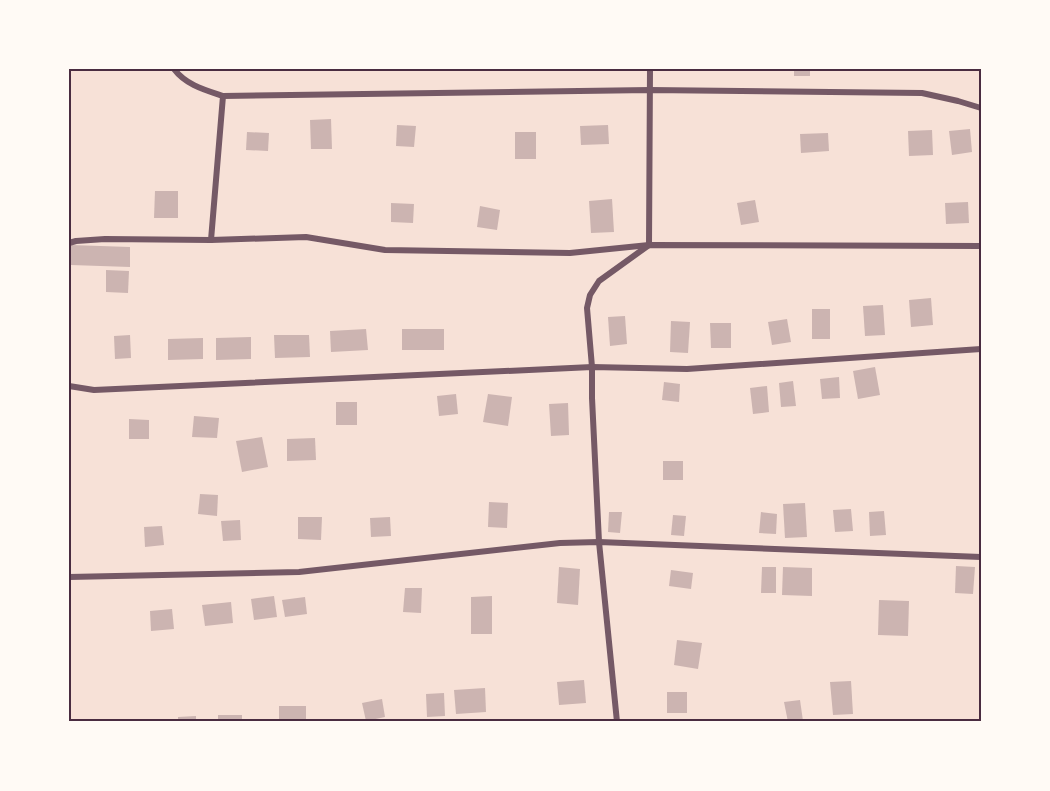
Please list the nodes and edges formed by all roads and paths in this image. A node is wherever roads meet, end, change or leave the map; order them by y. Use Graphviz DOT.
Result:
graph roads {
  1 [pos="174,69"];
  2 [pos="650,69"];
  3 [pos="650,90"];
  4 [pos="223,96"];
  5 [pos="981,108"];
  6 [pos="211,240"];
  7 [pos="69,243"];
  8 [pos="649,245"];
  9 [pos="981,246"];
  10 [pos="981,349"];
  11 [pos="592,367"];
  12 [pos="69,386"];
  13 [pos="599,542"];
  14 [pos="981,556"];
  15 [pos="69,577"];
  16 [pos="617,722"];
  1 -- 4 [label="street"];
  2 -- 3 [label="street"];
  3 -- 4 [label="street"];
  3 -- 5 [label="street"];
  3 -- 8 [label="street"];
  4 -- 6 [label="street"];
  6 -- 7 [label="street"];
  6 -- 8 [label="street"];
  8 -- 9 [label="street"];
  8 -- 11 [label="street"];
  10 -- 11 [label="street"];
  11 -- 12 [label="street"];
  11 -- 13 [label="street"];
  13 -- 14 [label="street"];
  13 -- 15 [label="street"];
  13 -- 16 [label="street"];
}
